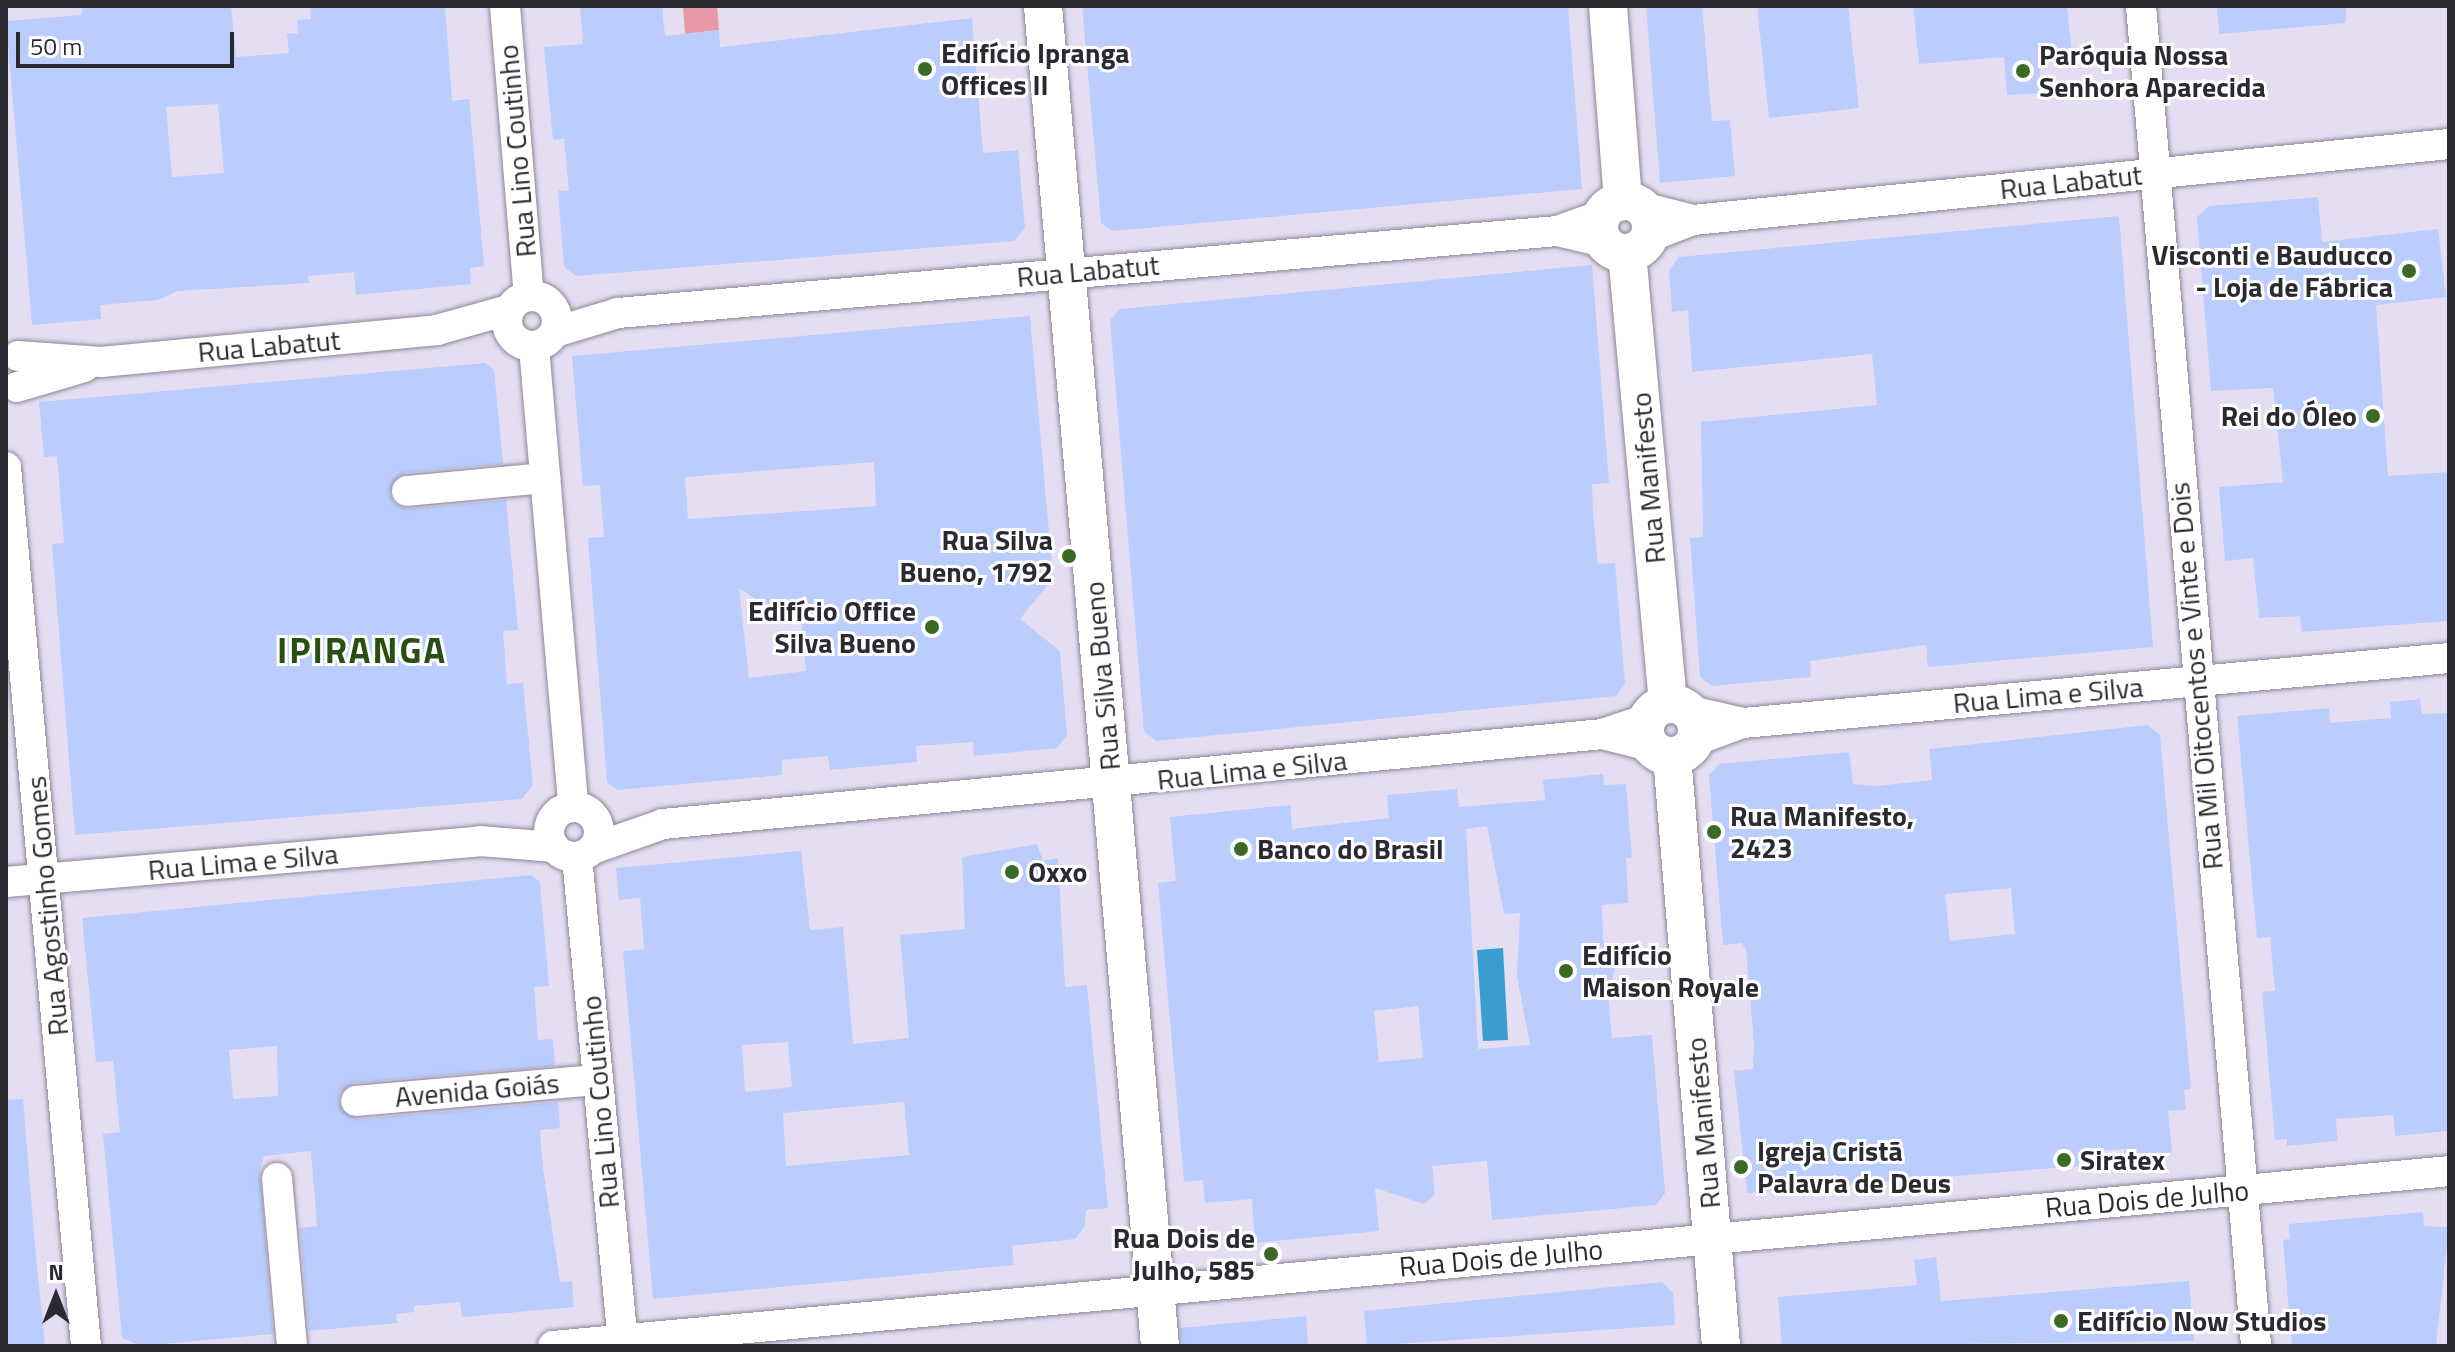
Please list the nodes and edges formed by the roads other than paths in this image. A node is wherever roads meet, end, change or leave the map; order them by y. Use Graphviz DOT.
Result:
graph roads {
  1 [pos="505,6"];
  2 [pos="1043,6"];
  3 [pos="1608,6"];
  4 [pos="2141,6"];
  5 [pos="2449,144"];
  6 [pos="2155,173"];
  7 [pos="1624,226"];
  8 [pos="1068,273"];
  9 [pos="529,303"];
  10 [pos="618,313"];
  11 [pos="437,330"];
  12 [pos="535,340"];
  13 [pos="12,351"];
  14 [pos="101,362"];
  15 [pos="11,391"];
  16 [pos="6,467"];
  17 [pos="545,478"];
  18 [pos="407,491"];
  19 [pos="2449,658"];
  20 [pos="2195,681"];
  21 [pos="1670,729"];
  22 [pos="1112,785"];
  23 [pos="574,832"];
  24 [pos="45,878"];
  25 [pos="6,882"];
  26 [pos="598,1080"];
  27 [pos="356,1101"];
  28 [pos="2449,1171"];
  29 [pos="277,1178"];
  30 [pos="2242,1191"];
  31 [pos="1712,1238"];
  32 [pos="1155,1291"];
  33 [pos="623,1342"];
  34 [pos="86,1346"];
  35 [pos="292,1346"];
  36 [pos="553,1346"];
  37 [pos="1160,1346"];
  38 [pos="1721,1346"];
  39 [pos="2256,1346"];
  1 -- 9 [label="street, Rua Lino Coutinho"];
  2 -- 8 [label="main road, Rua Silva Bueno"];
  3 -- 7 [label="main road, Rua Manifesto"];
  4 -- 6 [label="street, Rua Mil Oitocentos e Vinte e Dois"];
  5 -- 6 [label="street, Rua Labatut"];
  6 -- 7 [label="street, Rua Labatut"];
  6 -- 20 [label="street, Rua Mil Oitocentos e Vinte e Dois"];
  7 -- 8 [label="street, Rua Labatut"];
  7 -- 21 [label="main road, Rua Manifesto"];
  8 -- 10 [label="street, Rua Labatut"];
  8 -- 22 [label="main road, Rua Silva Bueno"];
  9 -- 10 [label="street, Rua Labatut"];
  9 -- 11 [label="street, Rua Labatut"];
  9 -- 12 [label="street"];
  9 -- 12 [label="street"];
  10 -- 12 [label="street, Rua Labatut"];
  11 -- 12 [label="street, Rua Labatut"];
  11 -- 14 [label="street, Rua Labatut"];
  12 -- 17 [label="street, Rua Lino Coutinho"];
  13 -- 14 [label="street, Rua Labatut"];
  13 -- 15 [label="street"];
  14 -- 15 [label="street, Rua Labatut"];
  16 -- 24 [label="street, Rua Agostinho Gomes"];
  17 -- 18 [label="street"];
  17 -- 23 [label="street, Rua Lino Coutinho"];
  19 -- 20 [label="street, Rua Lima e Silva"];
  20 -- 21 [label="street, Rua Lima e Silva"];
  20 -- 30 [label="street, Rua Mil Oitocentos e Vinte e Dois"];
  21 -- 22 [label="street, Rua Lima e Silva"];
  21 -- 31 [label="main road, Rua Manifesto"];
  22 -- 23 [label="street, Rua Lima e Silva"];
  22 -- 32 [label="main road, Rua Silva Bueno"];
  23 -- 24 [label="street, Rua Lima e Silva"];
  23 -- 26 [label="street, Rua Lino Coutinho"];
  24 -- 25 [label="street, Rua Lima e Silva"];
  24 -- 34 [label="street, Rua Agostinho Gomes"];
  26 -- 27 [label="street, Avenida Goiás"];
  26 -- 33 [label="street, Rua Lino Coutinho"];
  28 -- 30 [label="street, Rua Dois de Julho"];
  29 -- 35 [label="street"];
  30 -- 31 [label="street, Rua Dois de Julho"];
  30 -- 39 [label="street, Rua Mil Oitocentos e Vinte e Dois"];
  31 -- 32 [label="street, Rua Dois de Julho"];
  31 -- 38 [label="main road, Rua Manifesto"];
  32 -- 33 [label="street, Rua Dois de Julho"];
  32 -- 37 [label="main road, Rua Silva Bueno"];
  33 -- 36 [label="street, Rua Dois de Julho"];
}
